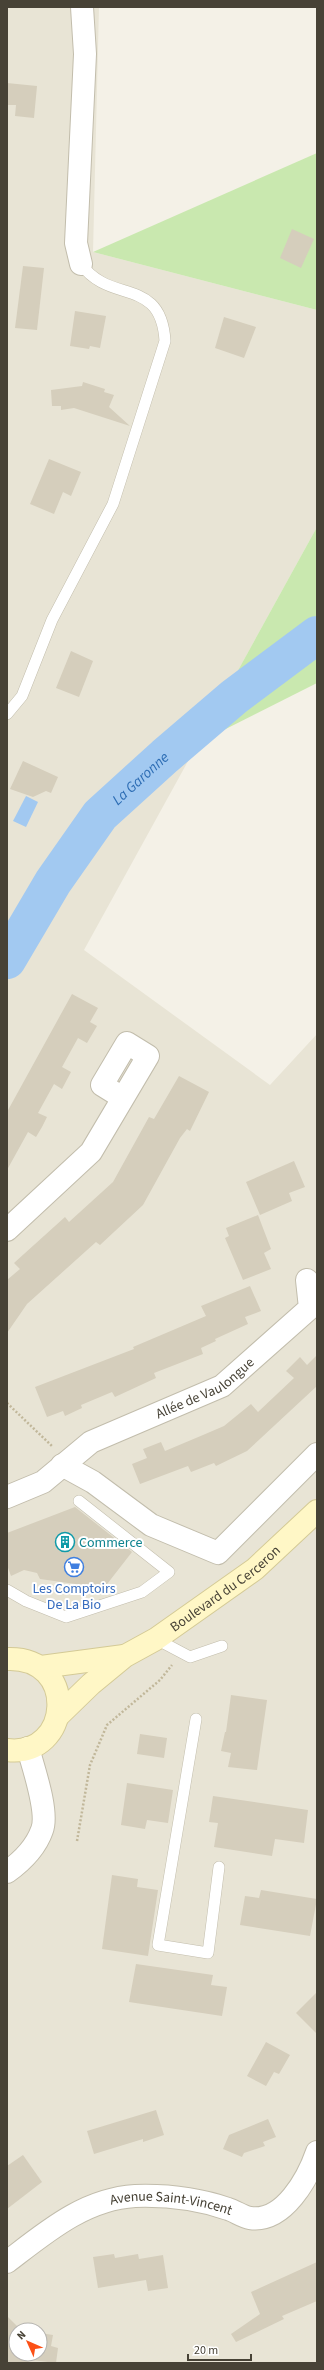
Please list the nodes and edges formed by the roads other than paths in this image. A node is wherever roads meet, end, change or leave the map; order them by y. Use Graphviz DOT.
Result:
graph roads {
  1 [pos="82,7"];
  2 [pos="81,264"];
  3 [pos="7,714"];
  4 [pos="123,1098"];
  5 [pos="7,1230"];
  6 [pos="307,1280"];
  7 [pos="317,1454"];
  8 [pos="65,1463"];
  9 [pos="7,1497"];
  10 [pos="79,1501"];
  11 [pos="317,1511"];
  12 [pos="7,1590"];
  13 [pos="156,1640"];
  14 [pos="222,1646"];
  15 [pos="126,1656"];
  16 [pos="7,1659"];
  17 [pos="41,1667"];
  18 [pos="58,1716"];
  19 [pos="196,1719"];
  20 [pos="18,1749"];
  21 [pos="219,1867"];
  22 [pos="7,1872"];
  23 [pos="317,2152"];
  24 [pos="7,2262"];
  1 -- 2 [label="street"];
  2 -- 3 [label="lane"];
  4 -- 5 [label="street"];
  6 -- 8 [label="street, Allée de Vaulongue"];
  7 -- 8 [label="street"];
  8 -- 9 [label="street, Allée de Vaulongue"];
  10 -- 12 [label="lane"];
  11 -- 13 [label="main road, Boulevard du Cerceron"];
  13 -- 14 [label="lane"];
  13 -- 15 [label="main road, Boulevard du Cerceron"];
  15 -- 17 [label="main road, Boulevard du Cerceron"];
  15 -- 18 [label="main road, Boulevard du Cerceron"];
  16 -- 17 [label="main road"];
  17 -- 18 [label="main road"];
  18 -- 20 [label="main road"];
  19 -- 21 [label="lane"];
  20 -- 22 [label="street"];
  23 -- 24 [label="street, Avenue Saint-Vincent"];
}
